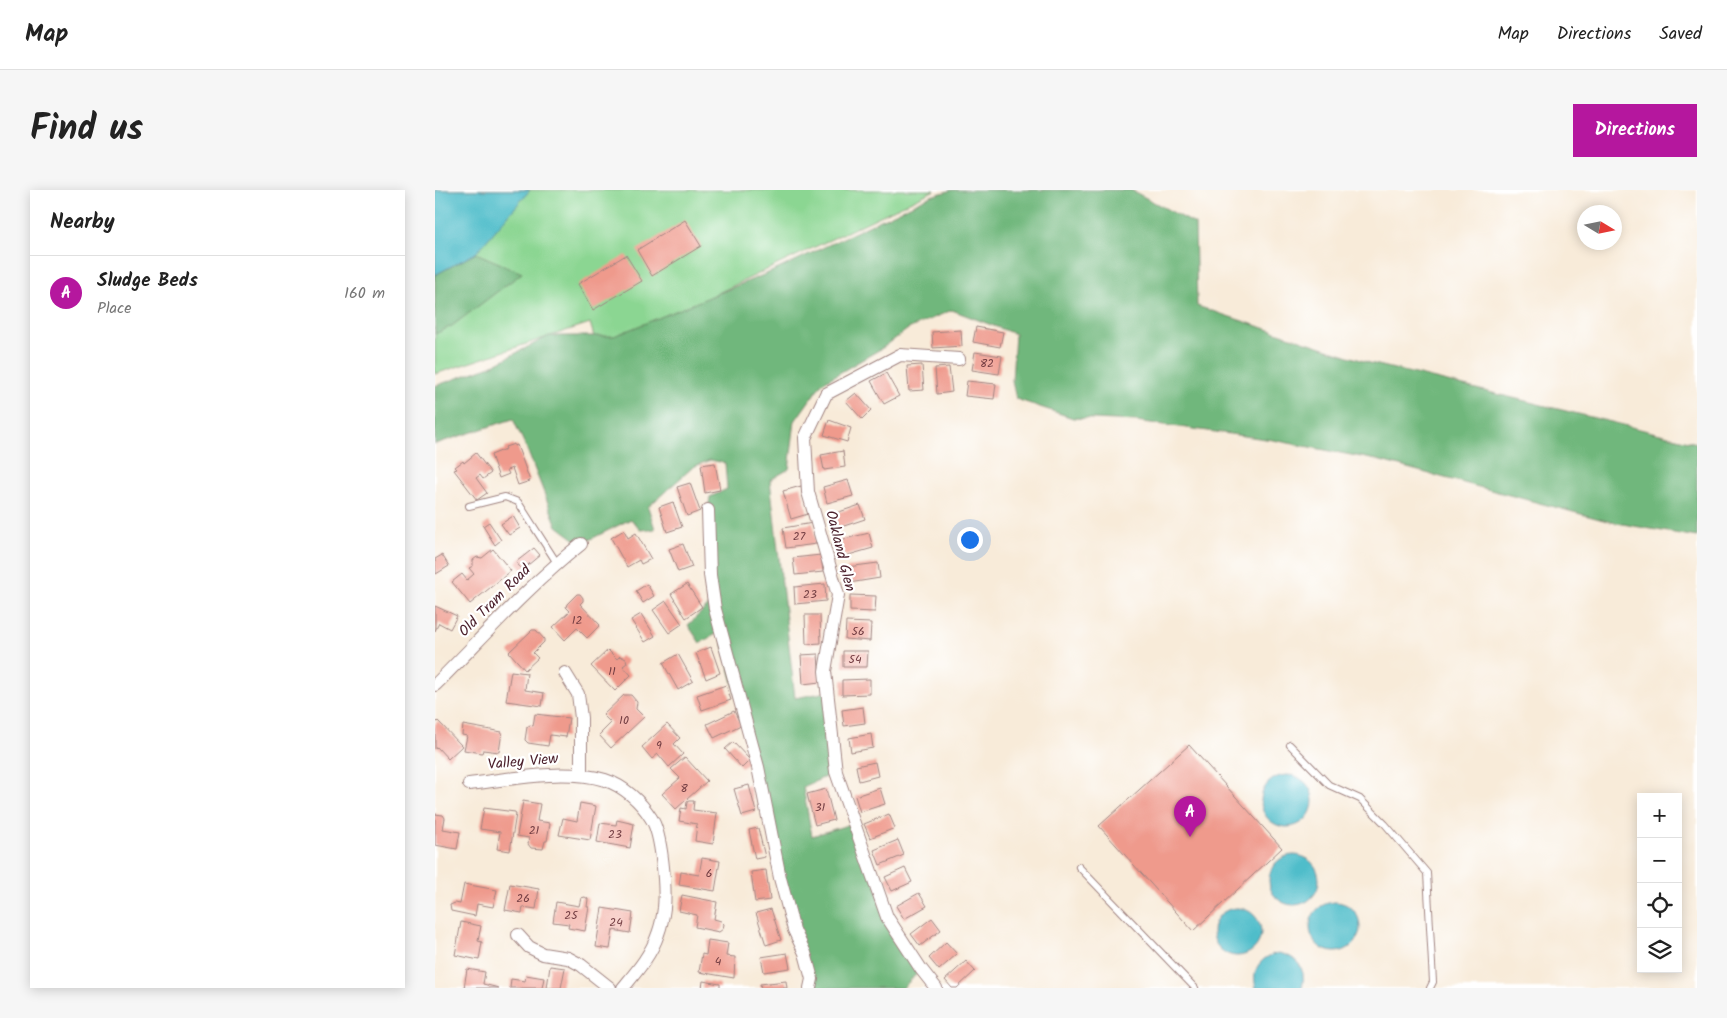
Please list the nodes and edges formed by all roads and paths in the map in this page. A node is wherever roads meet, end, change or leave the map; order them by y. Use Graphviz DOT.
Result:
graph roads {
  1 [pos="959,359"];
  2 [pos="469,506"];
  3 [pos="708,510"];
  4 [pos="581,544"];
  5 [pos="557,563"];
  6 [pos="565,673"];
  7 [pos="435,685"];
  8 [pos="1290,745"];
  9 [pos="581,774"];
  10 [pos="469,784"];
  11 [pos="1079,867"];
  12 [pos="518,935"];
  13 [pos="610,988"];
  14 [pos="623,988"];
  15 [pos="810,988"];
  16 [pos="936,988"];
  17 [pos="1195,988"];
  18 [pos="1431,988"];
  1 -- 16 [label="street, Oakland Glen"];
  2 -- 5 [label="lane"];
  3 -- 15 [label="street"];
  4 -- 5 [label="street, Old Tram Road"];
  5 -- 7 [label="street, Old Tram Road"];
  6 -- 9 [label="street, Valley View"];
  8 -- 18 [label="lane"];
  9 -- 10 [label="street, Valley View"];
  9 -- 14 [label="street, Valley View"];
  11 -- 17 [label="lane"];
  12 -- 13 [label="street"];
}
